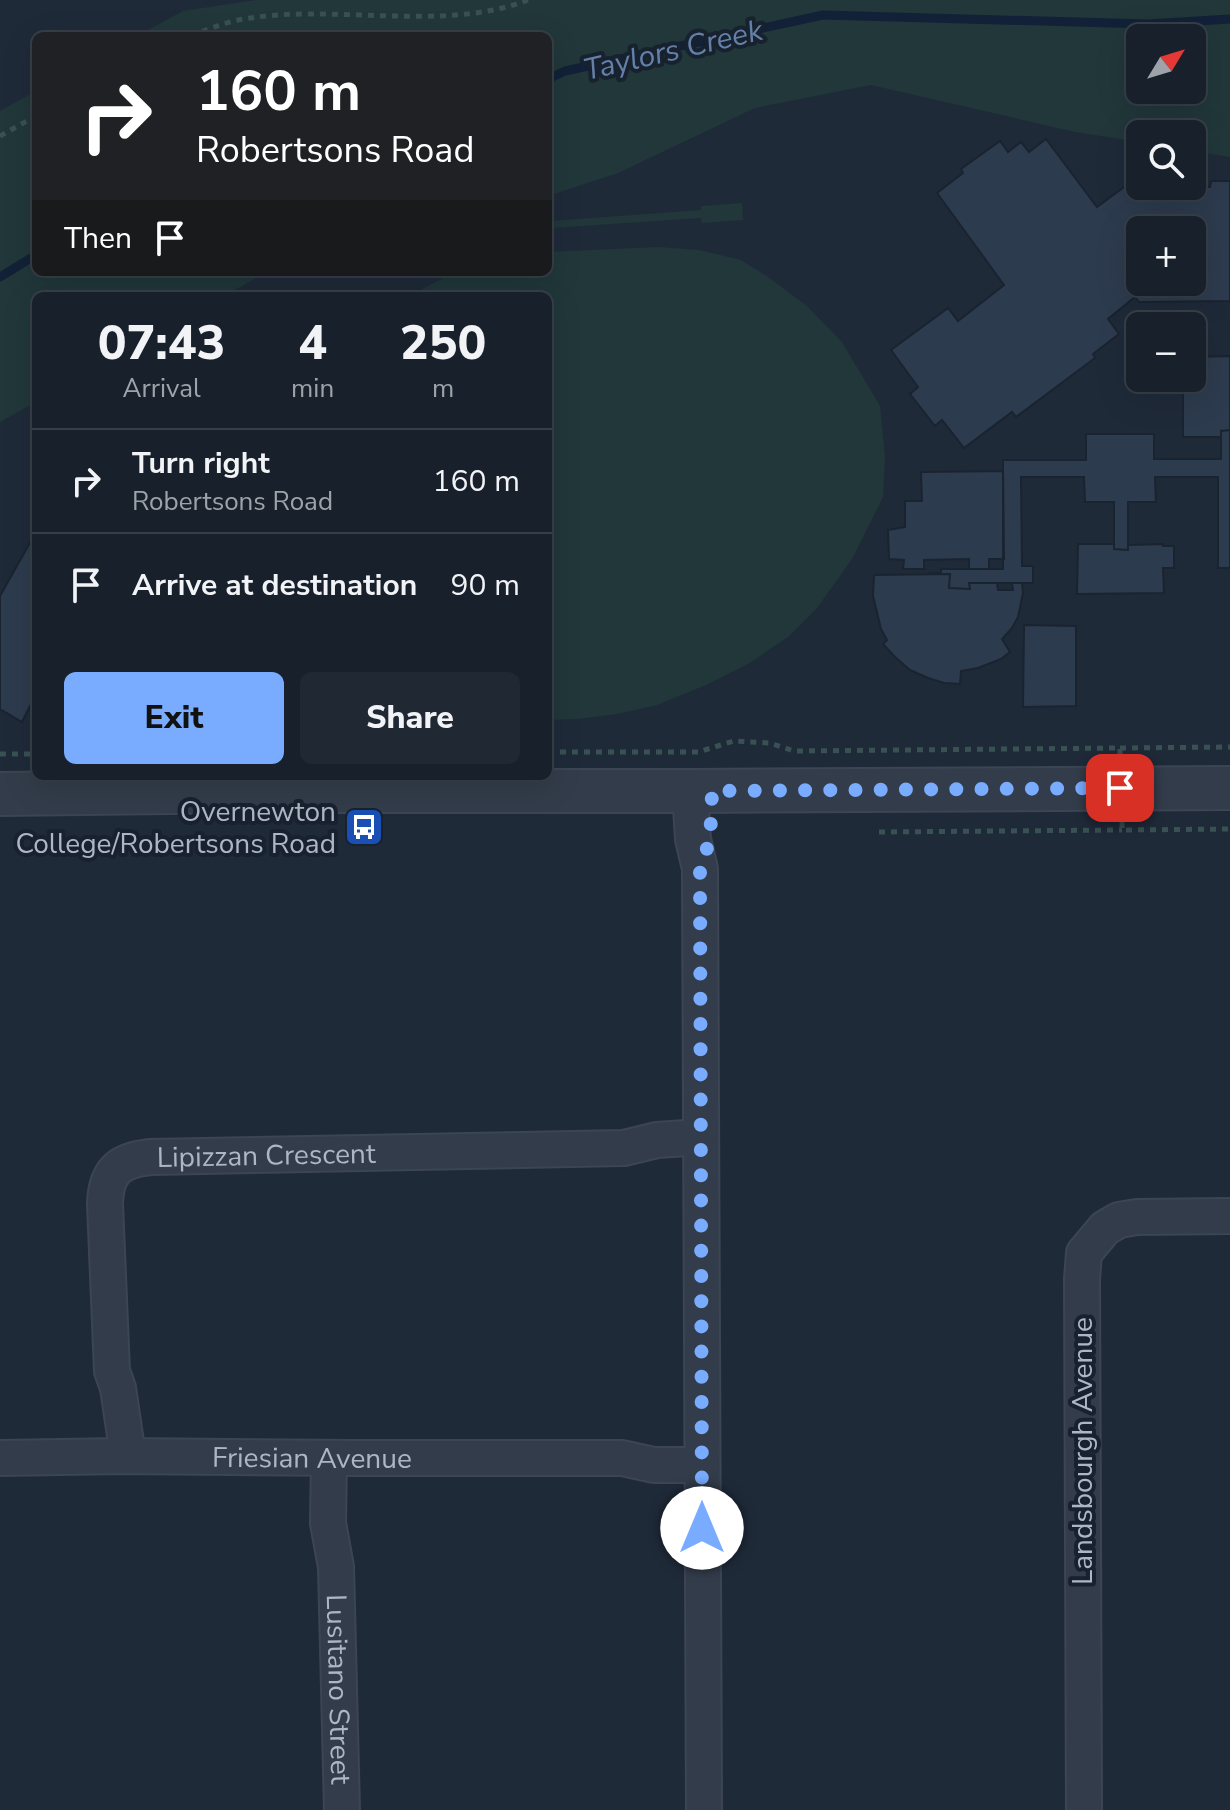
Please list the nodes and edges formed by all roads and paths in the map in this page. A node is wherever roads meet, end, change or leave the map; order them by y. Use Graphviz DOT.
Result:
graph roads {
  1 [pos="528,0"];
  2 [pos="514,3"];
  3 [pos="203,32"];
  4 [pos="32,118"];
  5 [pos="0,136"];
  6 [pos="1230,747"];
  7 [pos="1120,748"];
  8 [pos="0,754"];
  9 [pos="32,754"];
  10 [pos="1230,788"];
  11 [pos="701,791"];
  12 [pos="0,794"];
  13 [pos="1122,830"];
  14 [pos="879,832"];
  15 [pos="702,1147"];
  16 [pos="1230,1216"];
  17 [pos="702,1453"];
  18 [pos="117,1456"];
  19 [pos="0,1458"];
  20 [pos="340,1458"];
  21 [pos="342,1810"];
  22 [pos="704,1810"];
  23 [pos="1084,1810"];
  1 -- 2 [label="path"];
  2 -- 3 [label="path"];
  4 -- 5 [label="path"];
  6 -- 7 [label="path"];
  8 -- 9 [label="path"];
  10 -- 11 [label="street"];
  11 -- 12 [label="street"];
  11 -- 15 [label="street"];
  13 -- 14 [label="path"];
  15 -- 17 [label="street"];
  15 -- 18 [label="street, Lipizzan Crescent"];
  16 -- 23 [label="street, Landsbourgh Avenue"];
  17 -- 20 [label="street, Friesian Avenue"];
  17 -- 22 [label="street"];
  18 -- 19 [label="street, Friesian Avenue"];
  18 -- 20 [label="street, Friesian Avenue"];
  20 -- 21 [label="street, Lusitano Street"];
}
